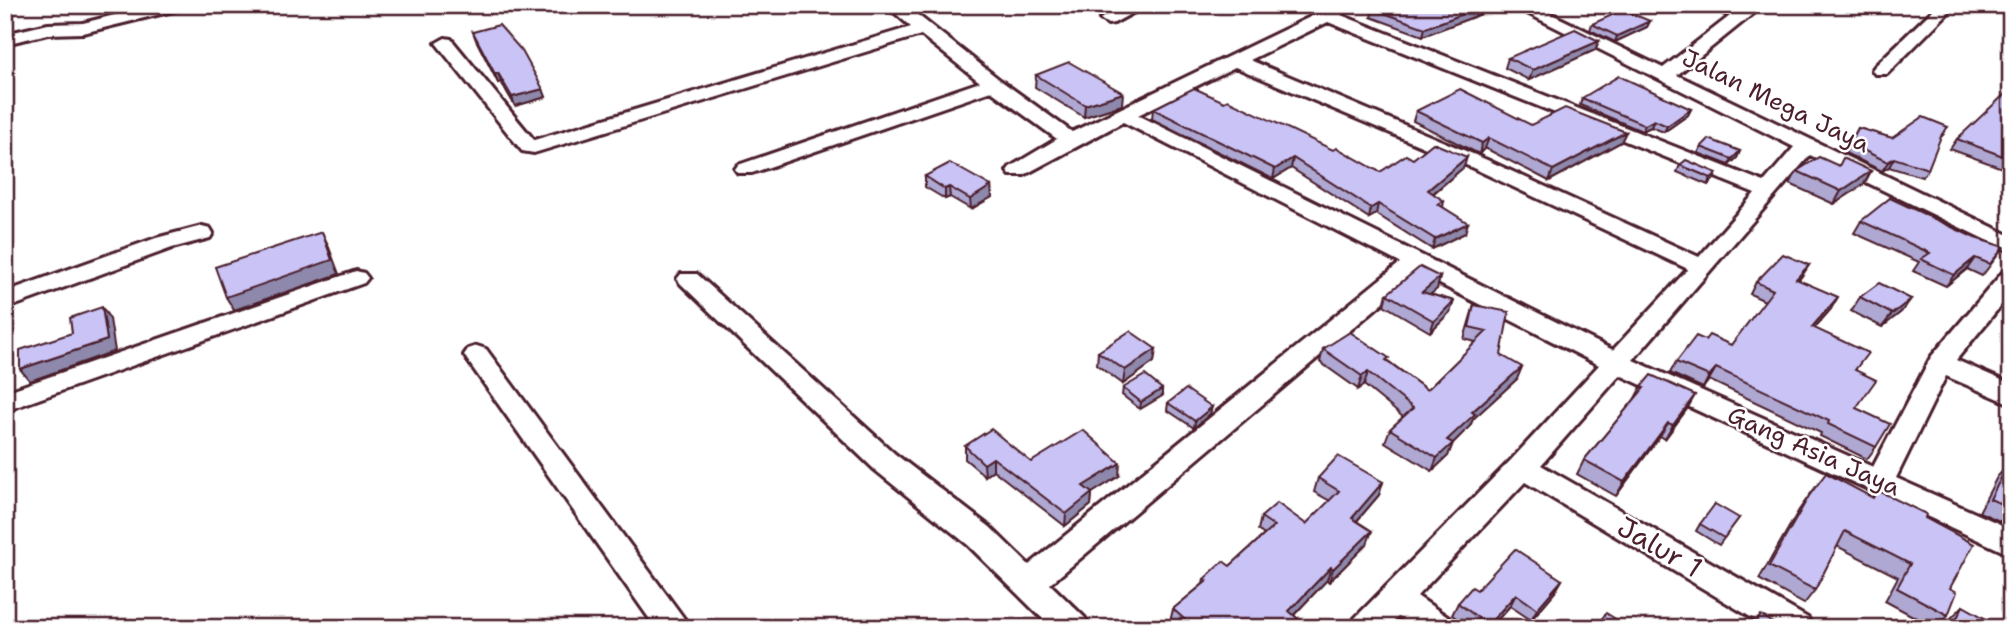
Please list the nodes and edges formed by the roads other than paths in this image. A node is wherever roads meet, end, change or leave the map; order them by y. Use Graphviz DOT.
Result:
graph roads {
  1 [pos="175,5"];
  2 [pos="894,5"];
  3 [pos="1139,5"];
  4 [pos="1349,5"];
  5 [pos="1519,5"];
  6 [pos="1712,5"];
  7 [pos="1948,5"];
  8 [pos="1750,10"];
  9 [pos="1328,16"];
  10 [pos="1108,19"];
  11 [pos="924,29"];
  12 [pos="5,39"];
  13 [pos="445,43"];
  14 [pos="1236,61"];
  15 [pos="1881,70"];
  16 [pos="1664,75"];
  17 [pos="993,84"];
  18 [pos="1125,116"];
  19 [pos="1071,140"];
  20 [pos="1807,145"];
  21 [pos="745,169"];
  22 [pos="1017,171"];
  23 [pos="1767,190"];
  24 [pos="202,233"];
  25 [pos="2011,245"];
  26 [pos="1416,262"];
  27 [pos="1703,267"];
  28 [pos="2011,277"];
  29 [pos="356,278"];
  30 [pos="688,279"];
  31 [pos="5,300"];
  32 [pos="477,355"];
  33 [pos="1615,362"];
  34 [pos="1940,363"];
  35 [pos="2011,395"];
  36 [pos="5,402"];
  37 [pos="1522,467"];
  38 [pos="1880,481"];
  39 [pos="2011,543"];
  40 [pos="1027,584"];
  41 [pos="1396,598"];
  42 [pos="675,628"];
  43 [pos="1073,628"];
  44 [pos="1366,628"];
  45 [pos="1438,628"];
  46 [pos="1797,628"];
  1 -- 12 [label="street"];
  2 -- 11 [label="street"];
  3 -- 10 [label="street"];
  4 -- 9 [label="street"];
  5 -- 16 [label="street, Jalan Mega Jaya"];
  6 -- 8 [label="street"];
  7 -- 15 [label="street"];
  8 -- 16 [label="street"];
  9 -- 14 [label="street"];
  9 -- 23 [label="street"];
  11 -- 13 [label="street"];
  11 -- 17 [label="street"];
  14 -- 18 [label="street"];
  14 -- 27 [label="street"];
  16 -- 20 [label="street, Jalan Mega Jaya"];
  17 -- 19 [label="street"];
  17 -- 21 [label="street"];
  18 -- 19 [label="street"];
  18 -- 26 [label="street, Gang Asia Jaya"];
  19 -- 22 [label="street"];
  20 -- 23 [label="street"];
  20 -- 25 [label="street, Jalan Mega Jaya"];
  23 -- 27 [label="street"];
  24 -- 31 [label="street"];
  26 -- 33 [label="street, Gang Asia Jaya"];
  26 -- 40 [label="street"];
  27 -- 33 [label="street"];
  28 -- 34 [label="street"];
  29 -- 36 [label="street"];
  30 -- 40 [label="street"];
  32 -- 42 [label="street"];
  33 -- 37 [label="street"];
  33 -- 38 [label="street, Gang Asia Jaya"];
  34 -- 35 [label="street"];
  34 -- 38 [label="street"];
  37 -- 41 [label="street"];
  37 -- 46 [label="street, Jalur 1"];
  38 -- 39 [label="street, Gang Asia Jaya"];
  40 -- 43 [label="street"];
  41 -- 44 [label="street"];
  41 -- 45 [label="street"];
}
